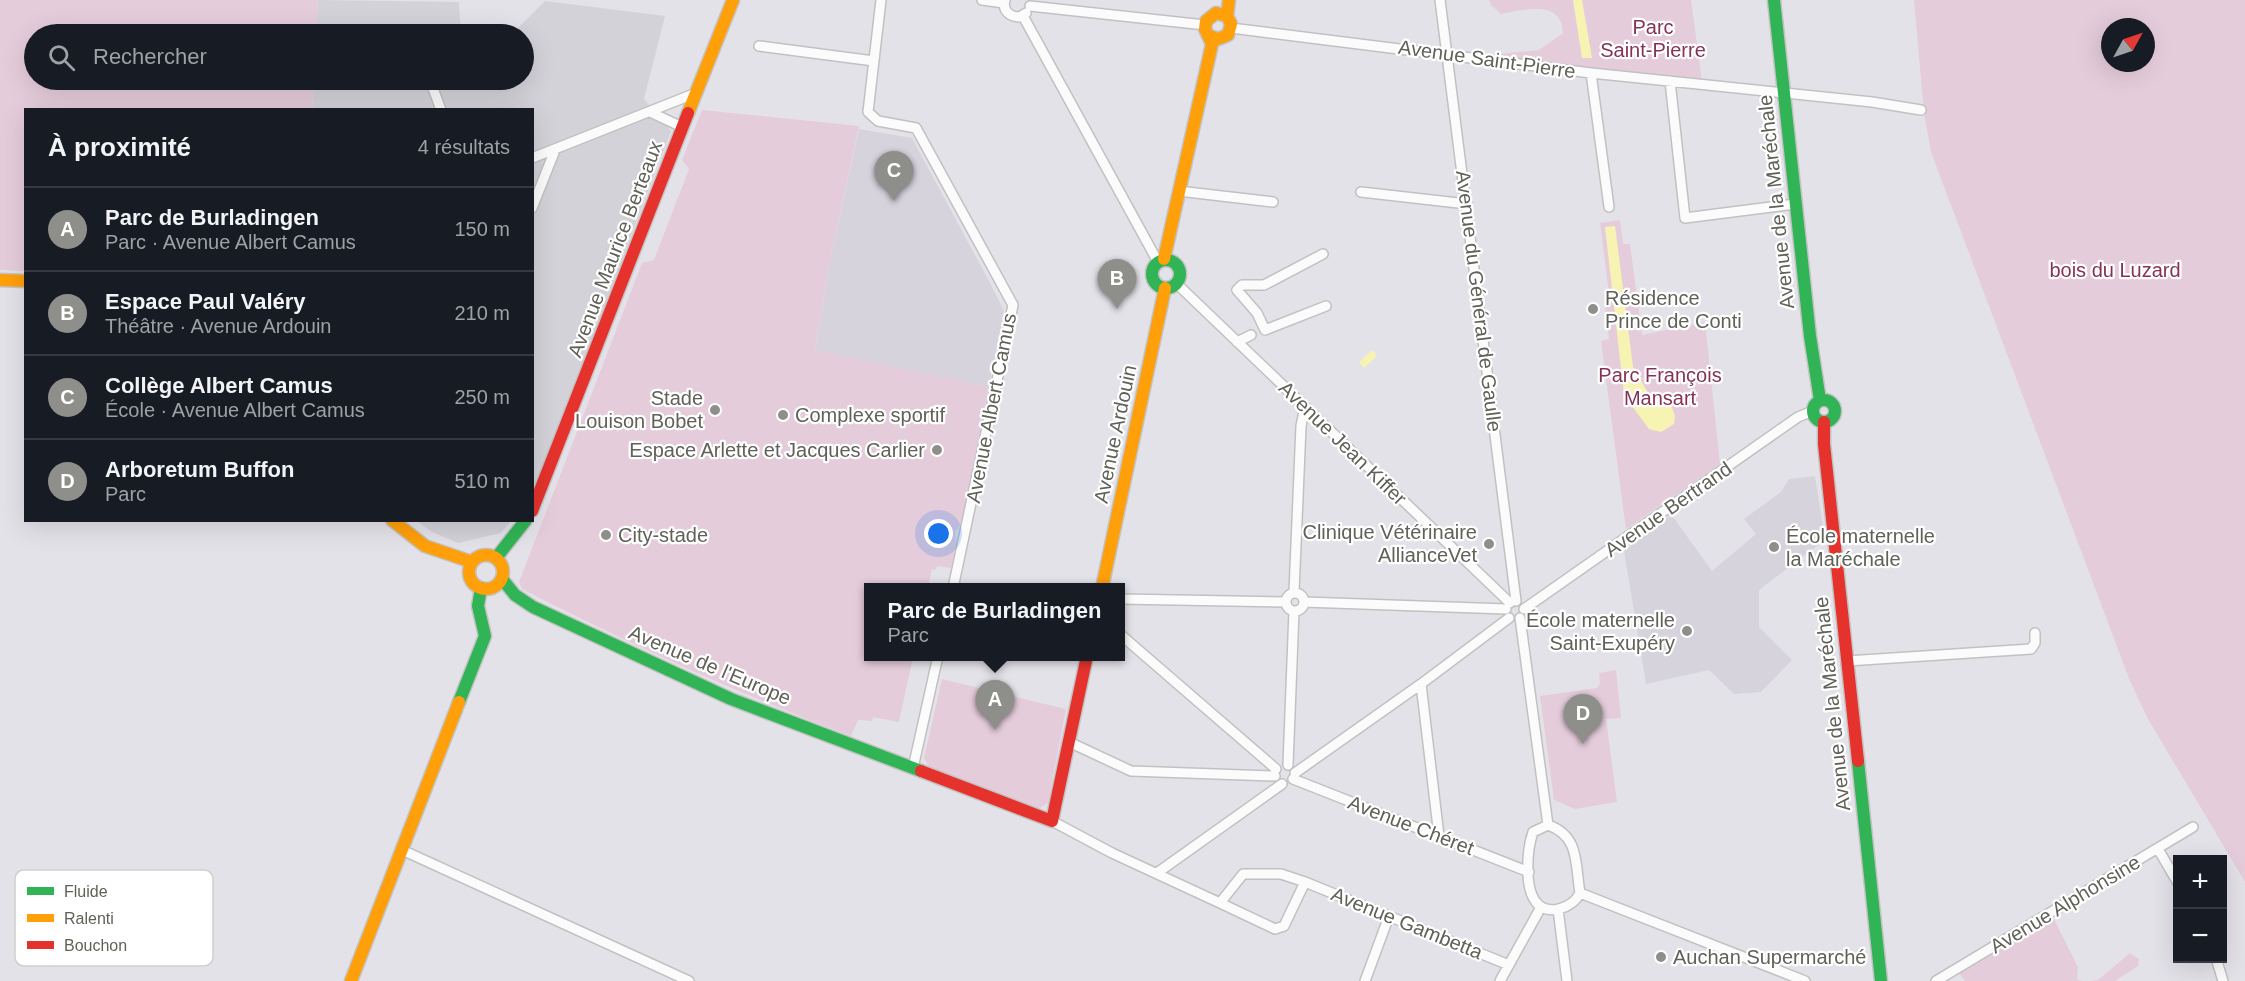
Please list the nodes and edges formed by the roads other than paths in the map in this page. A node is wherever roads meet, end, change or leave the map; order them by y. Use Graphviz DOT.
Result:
graph roads {
  1 [pos="733,0"];
  2 [pos="881,0"];
  3 [pos="982,0"];
  4 [pos="1221,0"];
  5 [pos="1229,0"];
  6 [pos="1440,0"];
  7 [pos="1774,0"];
  8 [pos="1005,1"];
  9 [pos="1029,3"];
  10 [pos="1023,16"];
  11 [pos="1225,19"];
  12 [pos="1212,33"];
  13 [pos="759,46"];
  14 [pos="1447,53"];
  15 [pos="874,60"];
  16 [pos="1591,73"];
  17 [pos="1670,81"];
  18 [pos="434,90"];
  19 [pos="1784,91"];
  20 [pos="696,93"];
  21 [pos="440,108"];
  22 [pos="1921,110"];
  23 [pos="650,112"];
  24 [pos="682,127"];
  25 [pos="555,150"];
  26 [pos="534,157"];
  27 [pos="1187,192"];
  28 [pos="1361,192"];
  29 [pos="1273,202"];
  30 [pos="534,203"];
  31 [pos="1467,204"];
  32 [pos="1795,204"];
  33 [pos="1610,207"];
  34 [pos="1323,254"];
  35 [pos="1165,260"];
  36 [pos="0,280"];
  37 [pos="24,281"];
  38 [pos="1171,286"];
  39 [pos="1326,306"];
  40 [pos="1251,336"];
  41 [pos="1237,342"];
  42 [pos="1816,406"];
  43 [pos="1305,407"];
  44 [pos="1824,422"];
  45 [pos="534,507"];
  46 [pos="395,522"];
  47 [pos="524,522"];
  48 [pos="496,558"];
  49 [pos="472,562"];
  50 [pos="502,579"];
  51 [pos="954,583"];
  52 [pos="1103,583"];
  53 [pos="481,588"];
  54 [pos="1294,592"];
  55 [pos="1125,599"];
  56 [pos="1285,602"];
  57 [pos="1304,602"];
  58 [pos="1510,608"];
  59 [pos="1524,609"];
  60 [pos="1294,611"];
  61 [pos="1520,618"];
  62 [pos="2036,633"];
  63 [pos="1125,639"];
  64 [pos="938,661"];
  65 [pos="1086,661"];
  66 [pos="1846,661"];
  67 [pos="1421,684"];
  68 [pos="1069,742"];
  69 [pos="913,768"];
  70 [pos="1292,772"];
  71 [pos="1277,776"];
  72 [pos="1052,821"];
  73 [pos="1548,825"];
  74 [pos="2193,827"];
  75 [pos="1439,836"];
  76 [pos="2158,849"];
  77 [pos="402,850"];
  78 [pos="1529,872"];
  79 [pos="1157,873"];
  80 [pos="2173,874"];
  81 [pos="1305,882"];
  82 [pos="1580,893"];
  83 [pos="1220,903"];
  84 [pos="1541,907"];
  85 [pos="1558,909"];
  86 [pos="1389,916"];
  87 [pos="2218,963"];
  88 [pos="1509,965"];
  89 [pos="1774,969"];
  90 [pos="351,981"];
  91 [pos="689,981"];
  92 [pos="1365,981"];
  93 [pos="1500,981"];
  94 [pos="1567,981"];
  95 [pos="1773,981"];
  96 [pos="1805,981"];
  97 [pos="1881,981"];
  98 [pos="1936,981"];
  99 [pos="2223,981"];
  1 -- 20 [label="street, Avenue Maurice Berteaux"];
  2 -- 15 [label="street, Avenue Albert Camus"];
  3 -- 8 [label="street"];
  4 -- 11 [label="street"];
  5 -- 11 [label="street"];
  6 -- 14 [label="street, Avenue du Général de Gaulle"];
  7 -- 19 [label="street, Avenue de la Maréchale"];
  8 -- 10 [label="street"];
  9 -- 10 [label="street"];
  9 -- 12 [label="street"];
  10 -- 35 [label="street"];
  11 -- 12 [label="street"];
  11 -- 12 [label="street"];
  11 -- 14 [label="street, Avenue Saint-Pierre"];
  12 -- 27 [label="street"];
  12 -- 35 [label="street"];
  13 -- 15 [label="street"];
  14 -- 16 [label="street, Avenue Saint-Pierre"];
  14 -- 31 [label="street, Avenue du Général de Gaulle"];
  15 -- 51 [label="street, Avenue Albert Camus"];
  16 -- 17 [label="street, Avenue Saint-Pierre"];
  16 -- 33 [label="street"];
  17 -- 19 [label="street, Avenue Saint-Pierre"];
  17 -- 32 [label="street"];
  18 -- 21 [label="street"];
  19 -- 22 [label="street, Avenue Saint-Pierre"];
  19 -- 32 [label="street, Avenue de la Maréchale"];
  20 -- 23 [label="street"];
  20 -- 24 [label="street, Avenue Maurice Berteaux"];
  23 -- 24 [label="street"];
  23 -- 25 [label="street"];
  24 -- 45 [label="street, Avenue Maurice Berteaux"];
  25 -- 26 [label="street"];
  25 -- 30 [label="street"];
  27 -- 29 [label="street"];
  27 -- 35 [label="street"];
  28 -- 31 [label="street"];
  31 -- 58 [label="street, Avenue du Général de Gaulle"];
  32 -- 42 [label="street, Avenue de la Maréchale"];
  34 -- 39 [label="street"];
  35 -- 38 [label="street"];
  35 -- 38 [label="street"];
  36 -- 37 [label="street"];
  38 -- 41 [label="street, Avenue Jean Kiffer"];
  38 -- 52 [label="street, Avenue Ardouin"];
  40 -- 41 [label="street"];
  41 -- 43 [label="street, Avenue Jean Kiffer"];
  42 -- 44 [label="street"];
  42 -- 44 [label="street"];
  42 -- 59 [label="street, Avenue Bertrand"];
  43 -- 54 [label="street"];
  43 -- 58 [label="street, Avenue Jean Kiffer"];
  44 -- 66 [label="street, Avenue de la Maréchale"];
  46 -- 49 [label="street"];
  47 -- 48 [label="street"];
  48 -- 49 [label="street"];
  48 -- 50 [label="street"];
  49 -- 53 [label="street"];
  50 -- 53 [label="street"];
  50 -- 69 [label="street, Avenue de l'Europe"];
  53 -- 77 [label="street"];
  54 -- 56 [label="street"];
  54 -- 57 [label="street"];
  55 -- 56 [label="street"];
  56 -- 60 [label="street"];
  57 -- 58 [label="street"];
  57 -- 60 [label="street"];
  58 -- 59 [label="street, Avenue Jean Kiffer"];
  58 -- 61 [label="street"];
  58 -- 67 [label="street"];
  59 -- 61 [label="street"];
  60 -- 70 [label="street"];
  61 -- 73 [label="street"];
  62 -- 66 [label="street"];
  63 -- 71 [label="street"];
  64 -- 69 [label="street"];
  65 -- 68 [label="street"];
  66 -- 97 [label="street, Avenue de la Maréchale"];
  67 -- 70 [label="street"];
  67 -- 75 [label="street"];
  68 -- 71 [label="street"];
  68 -- 72 [label="street"];
  69 -- 72 [label="street, Avenue de l'Europe"];
  70 -- 71 [label="street"];
  70 -- 71 [label="street"];
  70 -- 75 [label="street, Avenue Chéret"];
  71 -- 79 [label="street"];
  72 -- 79 [label="street"];
  73 -- 78 [label="street"];
  73 -- 82 [label="street"];
  74 -- 76 [label="street, Avenue Alphonsine"];
  75 -- 78 [label="street, Avenue Chéret"];
  76 -- 80 [label="street"];
  76 -- 98 [label="street, Avenue Alphonsine"];
  77 -- 90 [label="street"];
  77 -- 91 [label="street"];
  78 -- 84 [label="street"];
  79 -- 83 [label="street"];
  81 -- 83 [label="street, Avenue Gambetta"];
  81 -- 83 [label="street"];
  81 -- 86 [label="street, Avenue Gambetta"];
  82 -- 85 [label="street"];
  82 -- 89 [label="street"];
  84 -- 85 [label="street"];
  84 -- 88 [label="street"];
  85 -- 94 [label="street"];
  86 -- 88 [label="street, Avenue Gambetta"];
  86 -- 92 [label="street"];
  87 -- 99 [label="street"];
  88 -- 93 [label="street"];
  89 -- 95 [label="street"];
  89 -- 96 [label="street"];
}
